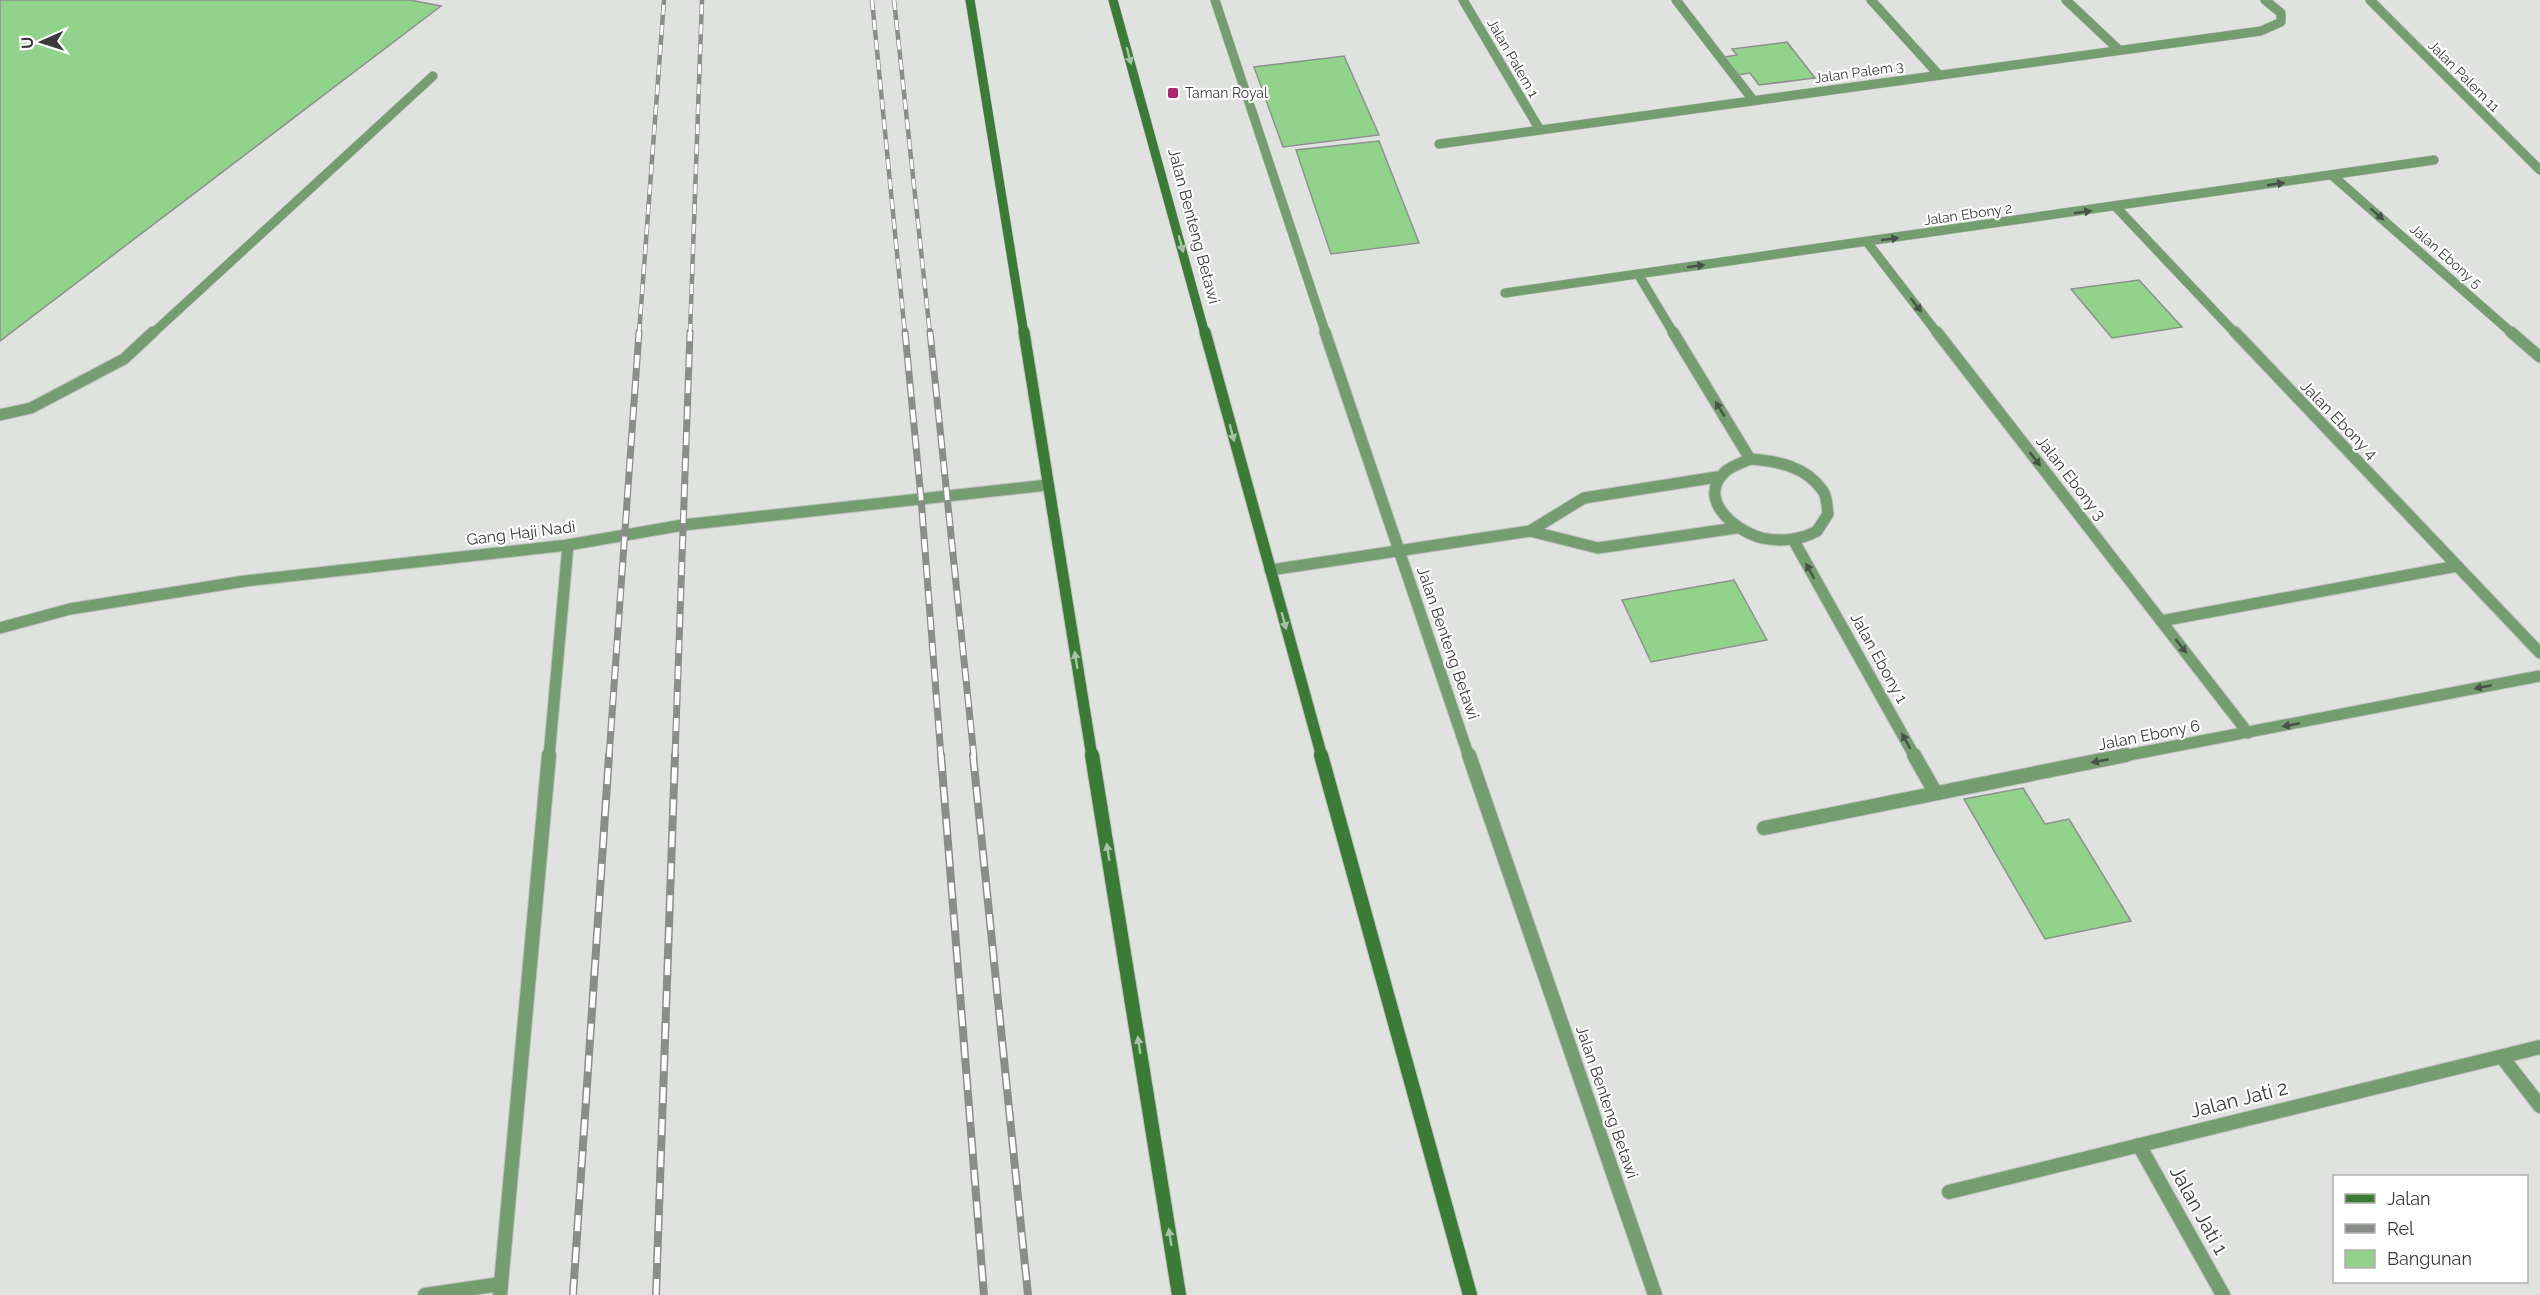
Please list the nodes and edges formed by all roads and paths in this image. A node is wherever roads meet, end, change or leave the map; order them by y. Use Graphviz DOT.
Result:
graph roads {
  1 [pos="970,0"];
  2 [pos="1113,0"];
  3 [pos="1215,0"];
  4 [pos="1463,0"];
  5 [pos="1676,0"];
  6 [pos="1871,0"];
  7 [pos="2066,0"];
  8 [pos="2265,0"];
  9 [pos="2370,0"];
  10 [pos="2119,50"];
  11 [pos="433,75"];
  12 [pos="1939,75"];
  13 [pos="1753,100"];
  14 [pos="1540,130"];
  15 [pos="1439,144"];
  16 [pos="2434,160"];
  17 [pos="2540,170"];
  18 [pos="2333,176"];
  19 [pos="2116,207"];
  20 [pos="1867,242"];
  21 [pos="1638,274"];
  22 [pos="1505,293"];
  23 [pos="2540,357"];
  24 [pos="0,415"];
  25 [pos="1750,459"];
  26 [pos="1717,477"];
  27 [pos="1048,485"];
  28 [pos="1736,528"];
  29 [pos="1530,531"];
  30 [pos="1794,541"];
  31 [pos="568,545"];
  32 [pos="1398,551"];
  33 [pos="2457,566"];
  34 [pos="1270,570"];
  35 [pos="2161,621"];
  36 [pos="0,628"];
  37 [pos="2540,652"];
  38 [pos="2540,676"];
  39 [pos="2248,733"];
  40 [pos="1935,792"];
  41 [pos="1764,828"];
  42 [pos="2540,1047"];
  43 [pos="2502,1057"];
  44 [pos="2540,1106"];
  45 [pos="2139,1145"];
  46 [pos="1949,1192"];
  47 [pos="501,1289"];
  48 [pos="425,1295"];
  49 [pos="1179,1295"];
  50 [pos="1470,1295"];
  51 [pos="1655,1295"];
  52 [pos="2223,1295"];
  1 -- 27 [label="main road"];
  2 -- 34 [label="main road, Jalan Benteng Betawi, one-way"];
  3 -- 32 [label="street, Jalan Benteng Betawi"];
  4 -- 14 [label="street, Jalan Palem 1"];
  5 -- 13 [label="street"];
  6 -- 12 [label="street"];
  7 -- 10 [label="street"];
  8 -- 10 [label="street, Jalan Palem 3"];
  9 -- 17 [label="street, Jalan Palem 11"];
  10 -- 12 [label="street, Jalan Palem 3"];
  11 -- 24 [label="street"];
  12 -- 13 [label="street, Jalan Palem 3"];
  13 -- 14 [label="street, Jalan Palem 3"];
  14 -- 15 [label="street, Jalan Palem 3"];
  16 -- 18 [label="street, Jalan Ebony 2"];
  19 -- 18 [label="street, Jalan Ebony 2, one-way"];
  18 -- 23 [label="street, Jalan Ebony 5, one-way"];
  20 -- 19 [label="street, Jalan Ebony 2, one-way"];
  19 -- 33 [label="street, Jalan Ebony 4"];
  21 -- 20 [label="street, Jalan Ebony 2, one-way"];
  20 -- 35 [label="street, Jalan Ebony 3, one-way"];
  21 -- 22 [label="street, Jalan Ebony 2"];
  25 -- 21 [label="street, one-way"];
  25 -- 26 [label="street"];
  25 -- 30 [label="street"];
  26 -- 28 [label="street"];
  26 -- 29 [label="street"];
  27 -- 31 [label="street, Gang Haji Nadi"];
  49 -- 27 [label="main road, one-way"];
  28 -- 29 [label="street"];
  28 -- 30 [label="street"];
  29 -- 32 [label="street"];
  40 -- 30 [label="street, Jalan Ebony 1, one-way"];
  31 -- 36 [label="street, Gang Haji Nadi"];
  31 -- 47 [label="street"];
  32 -- 34 [label="street"];
  32 -- 51 [label="street, Jalan Benteng Betawi"];
  33 -- 35 [label="street"];
  33 -- 37 [label="street, Jalan Ebony 4"];
  34 -- 50 [label="main road, Jalan Benteng Betawi, one-way"];
  35 -- 39 [label="street, Jalan Ebony 3, one-way"];
  38 -- 39 [label="street, Jalan Ebony 6, one-way"];
  39 -- 40 [label="street, Jalan Ebony 6, one-way"];
  40 -- 41 [label="street, Jalan Ebony 6"];
  42 -- 43 [label="street, Jalan Jati 2"];
  43 -- 44 [label="street"];
  43 -- 45 [label="street, Jalan Jati 2"];
  45 -- 46 [label="street, Jalan Jati 2"];
  45 -- 52 [label="street, Jalan Jati 1"];
  47 -- 48 [label="street"];
}
